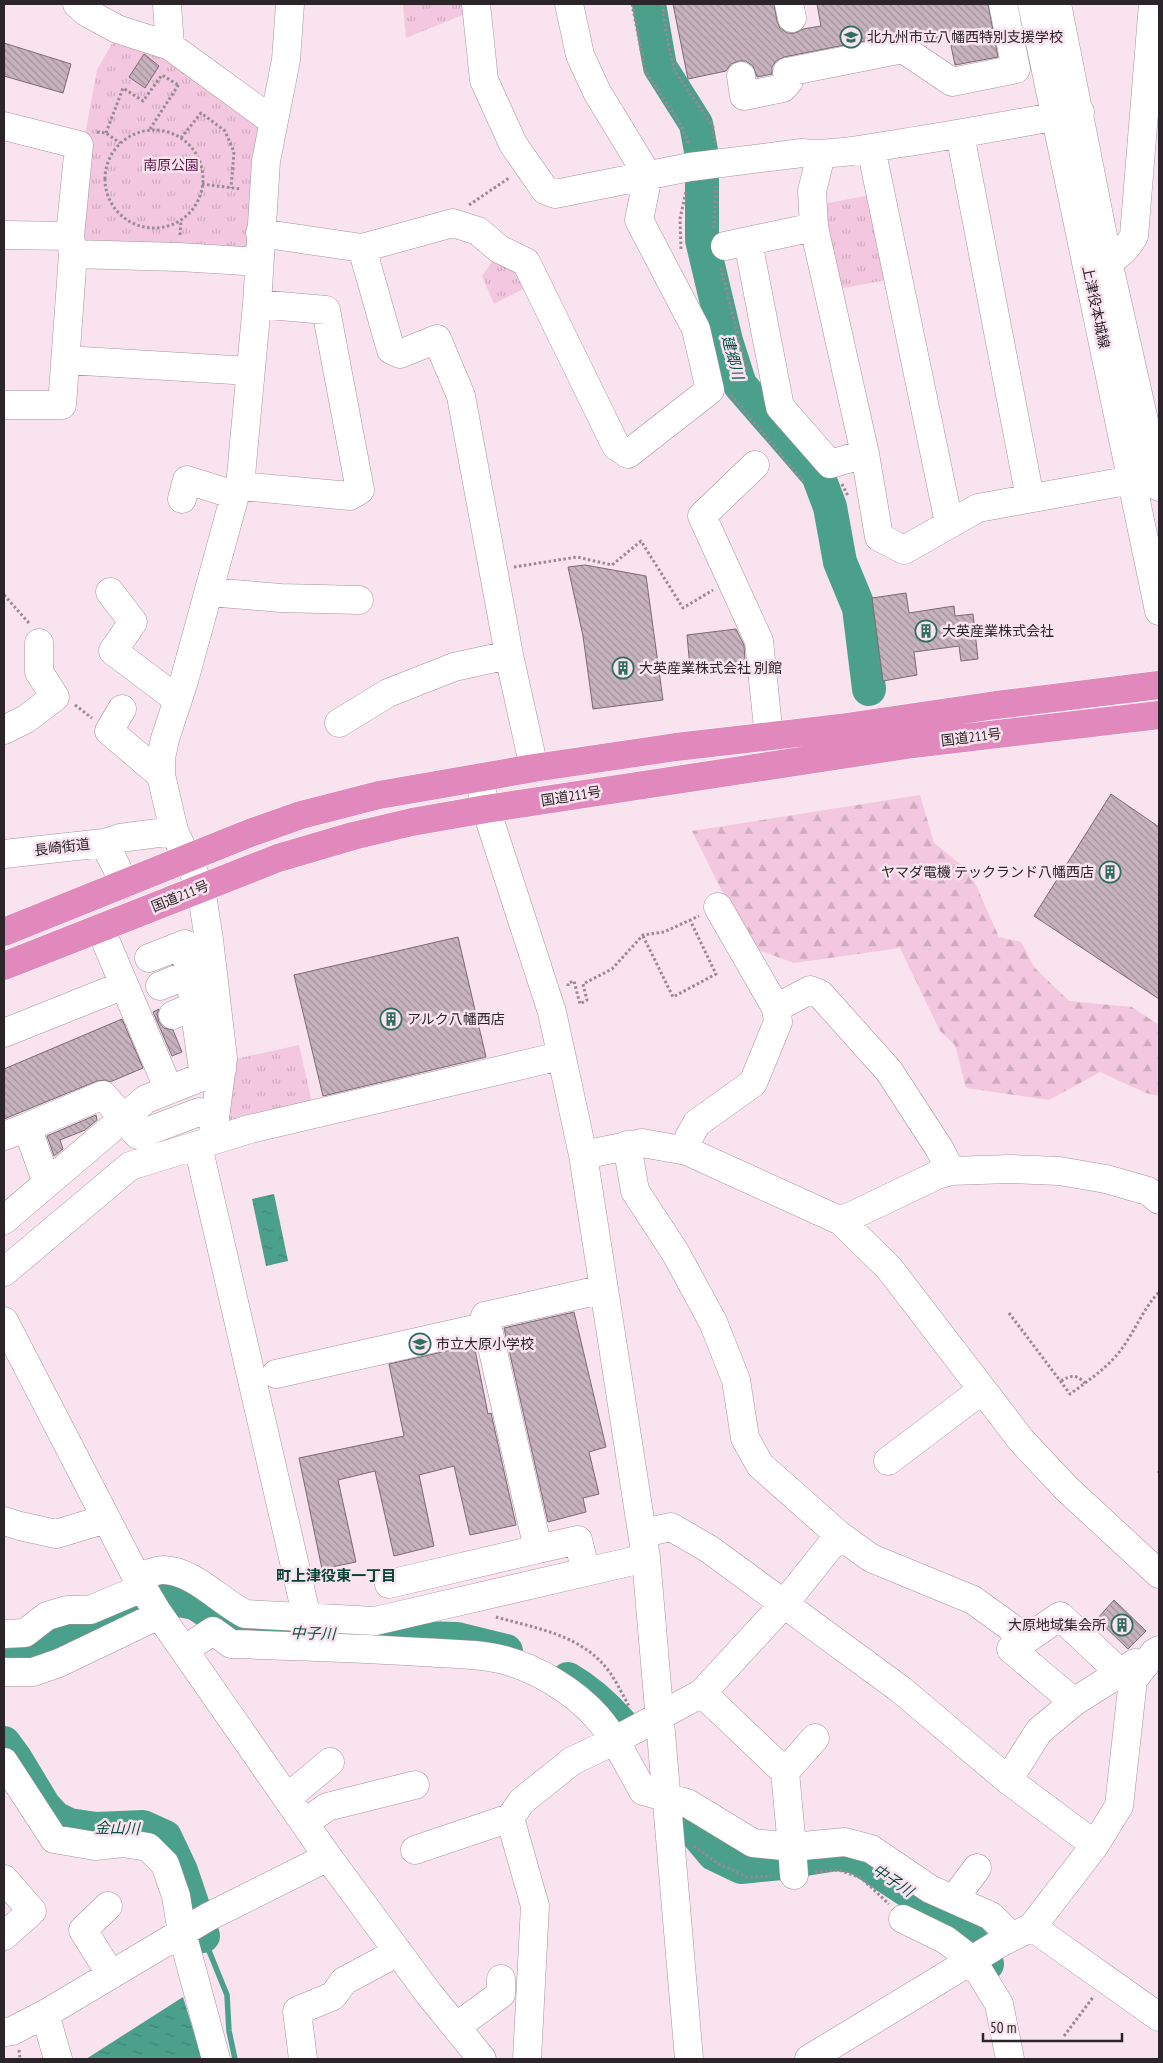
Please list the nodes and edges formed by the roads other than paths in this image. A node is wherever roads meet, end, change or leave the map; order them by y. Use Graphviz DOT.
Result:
graph roads {
  1 [pos="77,4"];
  2 [pos="167,4"];
  3 [pos="290,4"];
  4 [pos="476,4"];
  5 [pos="569,4"];
  6 [pos="1003,4"];
  7 [pos="1032,4"];
  8 [pos="1057,4"];
  9 [pos="1153,4"];
  10 [pos="116,16"];
  11 [pos="170,46"];
  12 [pos="741,76"];
  13 [pos="1068,114"];
  14 [pos="273,122"];
  15 [pos="4,126"];
  16 [pos="960,134"];
  17 [pos="870,148"];
  18 [pos="821,154"];
  19 [pos="648,176"];
  20 [pos="814,227"];
  21 [pos="260,233"];
  22 [pos="4,235"];
  23 [pos="71,245"];
  24 [pos="362,248"];
  25 [pos="259,262"];
  26 [pos="1098,264"];
  27 [pos="257,304"];
  28 [pos="66,360"];
  29 [pos="250,371"];
  30 [pos="4,405"];
  31 [pos="1152,411"];
  32 [pos="865,454"];
  33 [pos="756,465"];
  34 [pos="1132,480"];
  35 [pos="187,481"];
  36 [pos="1159,486"];
  37 [pos="238,491"];
  38 [pos="1030,498"];
  39 [pos="949,523"];
  40 [pos="110,592"];
  41 [pos="209,592"];
  42 [pos="359,600"];
  43 [pos="1159,611"];
  44 [pos="39,643"];
  45 [pos="509,655"];
  46 [pos="1159,685"];
  47 [pos="178,700"];
  48 [pos="1159,715"];
  49 [pos="115,720"];
  50 [pos="339,723"];
  51 [pos="4,730"];
  52 [pos="769,737"];
  53 [pos="534,768"];
  54 [pos="161,775"];
  55 [pos="479,778"];
  56 [pos="486,809"];
  57 [pos="174,831"];
  58 [pos="104,842"];
  59 [pos="4,854"];
  60 [pos="187,857"];
  61 [pos="122,885"];
  62 [pos="201,888"];
  63 [pos="718,907"];
  64 [pos="100,928"];
  65 [pos="4,932"];
  66 [pos="149,958"];
  67 [pos="4,966"];
  68 [pos="190,974"];
  69 [pos="124,985"];
  70 [pos="160,986"];
  71 [pos="776,1008"];
  72 [pos="4,1033"];
  73 [pos="560,1056"];
  74 [pos="213,1072"];
  75 [pos="169,1090"];
  76 [pos="199,1112"];
  77 [pos="124,1118"];
  78 [pos="15,1132"];
  79 [pos="205,1143"];
  80 [pos="627,1145"];
  81 [pos="687,1151"];
  82 [pos="583,1155"];
  83 [pos="950,1171"];
  84 [pos="47,1182"];
  85 [pos="1159,1200"];
  86 [pos="4,1220"];
  87 [pos="841,1221"];
  88 [pos="4,1272"];
  89 [pos="604,1288"];
  90 [pos="4,1321"];
  91 [pos="488,1326"];
  92 [pos="276,1374"];
  93 [pos="982,1390"];
  94 [pos="888,1461"];
  95 [pos="106,1519"];
  96 [pos="4,1521"];
  97 [pos="839,1535"];
  98 [pos="644,1546"];
  99 [pos="538,1549"];
  100 [pos="586,1572"];
  101 [pos="1159,1574"];
  102 [pos="389,1584"];
  103 [pos="148,1597"];
  104 [pos="784,1604"];
  105 [pos="307,1618"];
  106 [pos="375,1621"];
  107 [pos="4,1634"];
  108 [pos="1019,1644"];
  109 [pos="375,1649"];
  110 [pos="184,1650"];
  111 [pos="1157,1651"];
  112 [pos="4,1672"];
  113 [pos="1119,1672"];
  114 [pos="702,1693"];
  115 [pos="1074,1702"];
  116 [pos="650,1721"];
  117 [pos="815,1738"];
  118 [pos="614,1741"];
  119 [pos="4,1762"];
  120 [pos="330,1762"];
  121 [pos="785,1772"];
  122 [pos="1008,1780"];
  123 [pos="416,1785"];
  124 [pos="666,1796"];
  125 [pos="287,1798"];
  126 [pos="510,1818"];
  127 [pos="305,1823"];
  128 [pos="1095,1845"];
  129 [pos="415,1850"];
  130 [pos="328,1857"];
  131 [pos="793,1861"];
  132 [pos="977,1868"];
  133 [pos="4,1879"];
  134 [pos="954,1899"];
  135 [pos="108,1906"];
  136 [pos="903,1919"];
  137 [pos="183,1933"];
  138 [pos="4,1936"];
  139 [pos="1015,1936"];
  140 [pos="398,1952"];
  141 [pos="973,1960"];
  142 [pos="112,1975"];
  143 [pos="501,1979"];
  144 [pos="44,2014"];
  145 [pos="1159,2017"];
  146 [pos="456,2027"];
  147 [pos="4,2032"];
  148 [pos="477,2058"];
  149 [pos="814,2058"];
  150 [pos="58,2059"];
  151 [pos="216,2059"];
  152 [pos="302,2059"];
  153 [pos="527,2059"];
  154 [pos="689,2059"];
  155 [pos="1010,2059"];
  1 -- 10 [label="street"];
  2 -- 11 [label="street"];
  3 -- 14 [label="street"];
  4 -- 19 [label="street"];
  5 -- 19 [label="street"];
  6 -- 12 [label="street"];
  7 -- 13 [label="street, 上津役本城線"];
  8 -- 13 [label="street, 上津役本城線"];
  9 -- 26 [label="street"];
  10 -- 11 [label="street"];
  11 -- 14 [label="street"];
  13 -- 16 [label="street"];
  13 -- 26 [label="street, 上津役本城線"];
  14 -- 21 [label="street"];
  15 -- 23 [label="street"];
  16 -- 17 [label="street"];
  16 -- 38 [label="street"];
  17 -- 18 [label="street"];
  17 -- 39 [label="street"];
  18 -- 19 [label="street"];
  18 -- 20 [label="street"];
  19 -- 24 [label="street"];
  20 -- 32 [label="street"];
  20 -- 32 [label="street"];
  21 -- 24 [label="street"];
  21 -- 25 [label="street"];
  22 -- 23 [label="street"];
  23 -- 25 [label="street"];
  23 -- 28 [label="street"];
  24 -- 45 [label="street"];
  25 -- 27 [label="street"];
  26 -- 31 [label="street, 上津役本城線"];
  26 -- 34 [label="street, 上津役本城線"];
  27 -- 29 [label="street"];
  27 -- 37 [label="street"];
  28 -- 29 [label="street"];
  28 -- 30 [label="street"];
  29 -- 37 [label="street"];
  31 -- 36 [label="street, 上津役本城線"];
  32 -- 39 [label="street"];
  33 -- 52 [label="street"];
  34 -- 38 [label="street"];
  34 -- 43 [label="street, 上津役本城線"];
  35 -- 37 [label="street"];
  37 -- 41 [label="street"];
  38 -- 39 [label="street"];
  40 -- 47 [label="street"];
  41 -- 42 [label="street"];
  41 -- 47 [label="street"];
  44 -- 51 [label="street"];
  45 -- 50 [label="street"];
  45 -- 53 [label="street"];
  46 -- 52 [label="highway, 国道211号"];
  47 -- 54 [label="street"];
  48 -- 56 [label="highway, 国道211号"];
  49 -- 54 [label="street"];
  52 -- 53 [label="highway, 国道211号"];
  53 -- 55 [label="highway, 国道211号"];
  54 -- 57 [label="street"];
  55 -- 56 [label="street"];
  55 -- 60 [label="highway, 国道211号"];
  56 -- 62 [label="highway, 国道211号"];
  56 -- 73 [label="street"];
  57 -- 58 [label="street"];
  57 -- 60 [label="street"];
  58 -- 59 [label="street, 長崎街道"];
  58 -- 61 [label="street, 長崎街道"];
  60 -- 61 [label="highway, 国道211号"];
  60 -- 62 [label="street"];
  61 -- 65 [label="highway, 国道211号"];
  62 -- 64 [label="highway, 国道211号"];
  62 -- 74 [label="street"];
  63 -- 71 [label="street"];
  64 -- 67 [label="highway, 国道211号"];
  64 -- 69 [label="street"];
  66 -- 68 [label="street"];
  68 -- 70 [label="street"];
  68 -- 74 [label="street"];
  69 -- 72 [label="street"];
  69 -- 75 [label="street"];
  71 -- 81 [label="street"];
  71 -- 83 [label="street"];
  73 -- 79 [label="street"];
  73 -- 82 [label="street"];
  74 -- 75 [label="street"];
  74 -- 79 [label="street"];
  75 -- 77 [label="street"];
  76 -- 77 [label="street"];
  77 -- 78 [label="street"];
  77 -- 84 [label="street"];
  78 -- 84 [label="street"];
  79 -- 88 [label="street"];
  79 -- 105 [label="street"];
  80 -- 81 [label="street"];
  80 -- 82 [label="street"];
  80 -- 97 [label="street"];
  81 -- 87 [label="street"];
  82 -- 89 [label="street"];
  83 -- 85 [label="street"];
  83 -- 87 [label="street"];
  84 -- 86 [label="street"];
  87 -- 93 [label="street"];
  89 -- 91 [label="street"];
  89 -- 98 [label="street"];
  90 -- 95 [label="street"];
  91 -- 92 [label="street"];
  91 -- 99 [label="street"];
  93 -- 94 [label="street"];
  93 -- 101 [label="street"];
  95 -- 96 [label="street"];
  95 -- 103 [label="street"];
  97 -- 104 [label="street"];
  97 -- 108 [label="street"];
  98 -- 100 [label="street"];
  98 -- 104 [label="street"];
  98 -- 116 [label="street"];
  99 -- 100 [label="street"];
  99 -- 102 [label="street"];
  100 -- 106 [label="street"];
  103 -- 105 [label="street"];
  103 -- 107 [label="street"];
  103 -- 110 [label="street"];
  103 -- 112 [label="street"];
  104 -- 114 [label="street"];
  104 -- 122 [label="street"];
  105 -- 106 [label="street"];
  106 -- 109 [label="street"];
  108 -- 113 [label="street"];
  108 -- 115 [label="street"];
  109 -- 110 [label="street"];
  109 -- 118 [label="street"];
  110 -- 125 [label="street"];
  111 -- 113 [label="street"];
  111 -- 128 [label="street"];
  113 -- 115 [label="street"];
  114 -- 116 [label="street"];
  114 -- 121 [label="street"];
  115 -- 122 [label="street"];
  116 -- 118 [label="street"];
  116 -- 124 [label="street"];
  117 -- 121 [label="street"];
  118 -- 124 [label="street"];
  118 -- 126 [label="street"];
  119 -- 137 [label="street"];
  120 -- 125 [label="street"];
  121 -- 131 [label="street"];
  122 -- 128 [label="street"];
  123 -- 127 [label="street"];
  124 -- 131 [label="street"];
  124 -- 154 [label="street"];
  125 -- 127 [label="street"];
  126 -- 129 [label="street"];
  126 -- 153 [label="street"];
  127 -- 130 [label="street"];
  128 -- 139 [label="street"];
  130 -- 137 [label="street"];
  130 -- 140 [label="street"];
  131 -- 134 [label="street"];
  132 -- 134 [label="street"];
  133 -- 138 [label="street"];
  134 -- 139 [label="street"];
  135 -- 142 [label="street"];
  136 -- 141 [label="street"];
  137 -- 142 [label="street"];
  137 -- 151 [label="street"];
  139 -- 141 [label="street"];
  139 -- 145 [label="street"];
  140 -- 146 [label="street"];
  140 -- 152 [label="street"];
  141 -- 149 [label="street"];
  141 -- 155 [label="street"];
  142 -- 144 [label="street"];
  143 -- 146 [label="street"];
  144 -- 147 [label="street"];
  144 -- 150 [label="street"];
  146 -- 148 [label="street"];
}
